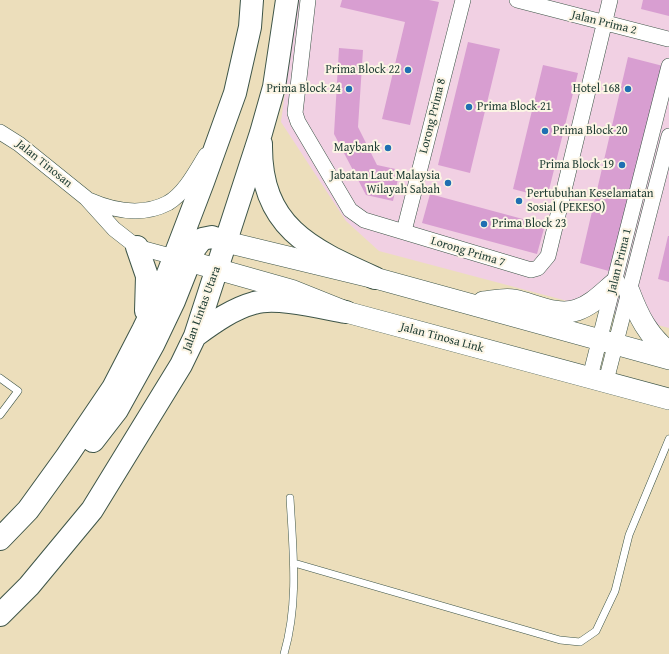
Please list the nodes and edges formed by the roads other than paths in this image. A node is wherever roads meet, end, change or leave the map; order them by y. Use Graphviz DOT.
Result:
graph roads {
  1 [pos="252,0"];
  2 [pos="287,0"];
  3 [pos="308,0"];
  4 [pos="462,0"];
  5 [pos="610,0"];
  6 [pos="526,1"];
  7 [pos="605,23"];
  8 [pos="669,43"];
  9 [pos="669,66"];
  10 [pos="225,121"];
  11 [pos="0,132"];
  12 [pos="261,133"];
  13 [pos="669,136"];
  14 [pos="86,198"];
  15 [pos="404,231"];
  16 [pos="226,242"];
  17 [pos="137,247"];
  18 [pos="182,259"];
  19 [pos="217,269"];
  20 [pos="375,278"];
  21 [pos="622,287"];
  22 [pos="469,303"];
  23 [pos="346,312"];
  24 [pos="143,330"];
  25 [pos="194,336"];
  26 [pos="607,342"];
  27 [pos="669,352"];
  28 [pos="669,359"];
  29 [pos="0,378"];
  30 [pos="598,379"];
  31 [pos="669,398"];
  32 [pos="0,416"];
  33 [pos="669,439"];
  34 [pos="290,498"];
  35 [pos="28,510"];
  36 [pos="0,539"];
  37 [pos="294,563"];
  38 [pos="0,614"];
  39 [pos="284,654"];
  1 -- 10 [label="main road"];
  2 -- 12 [label="main road, Jalan Lintas Utara"];
  3 -- 15 [label="street, Lorong Prima 7"];
  4 -- 15 [label="street, Lorong Prima 8"];
  5 -- 7 [label="street, Lorong Prima 7"];
  6 -- 7 [label="street, Jalan Prima 2"];
  7 -- 8 [label="street, Jalan Prima 2"];
  7 -- 15 [label="street, Lorong Prima 7"];
  9 -- 21 [label="street, Jalan Prima 1"];
  10 -- 14 [label="street"];
  10 -- 18 [label="main road"];
  11 -- 14 [label="street, Jalan Tinosan"];
  12 -- 16 [label="main road, Jalan Lintas Utara"];
  12 -- 20 [label="main road"];
  13 -- 21 [label="street, Jalan Prima 1"];
  14 -- 17 [label="street"];
  16 -- 18 [label="main road"];
  16 -- 19 [label="main road, Jalan Lintas Utara"];
  16 -- 20 [label="main road"];
  17 -- 18 [label="street"];
  17 -- 24 [label="main road"];
  18 -- 19 [label="main road"];
  18 -- 24 [label="main road"];
  18 -- 35 [label="main road"];
  19 -- 23 [label="main road, Jalan Tinosa Link"];
  19 -- 25 [label="main road, Jalan Lintas Utara"];
  20 -- 22 [label="main road"];
  21 -- 22 [label="main road"];
  21 -- 26 [label="street, Jalan Prima 1"];
  21 -- 27 [label="main road"];
  22 -- 26 [label="main road"];
  23 -- 25 [label="main road"];
  23 -- 30 [label="main road, Jalan Tinosa Link"];
  24 -- 35 [label="main road"];
  25 -- 38 [label="main road, Jalan Lintas Utara"];
  26 -- 28 [label="main road"];
  26 -- 30 [label="street, Jalan Prima 1"];
  29 -- 32 [label="lane"];
  30 -- 31 [label="main road, Jalan Tinosa Link"];
  33 -- 37 [label="lane"];
  34 -- 37 [label="lane"];
  35 -- 36 [label="main road"];
  37 -- 39 [label="lane"];
}
